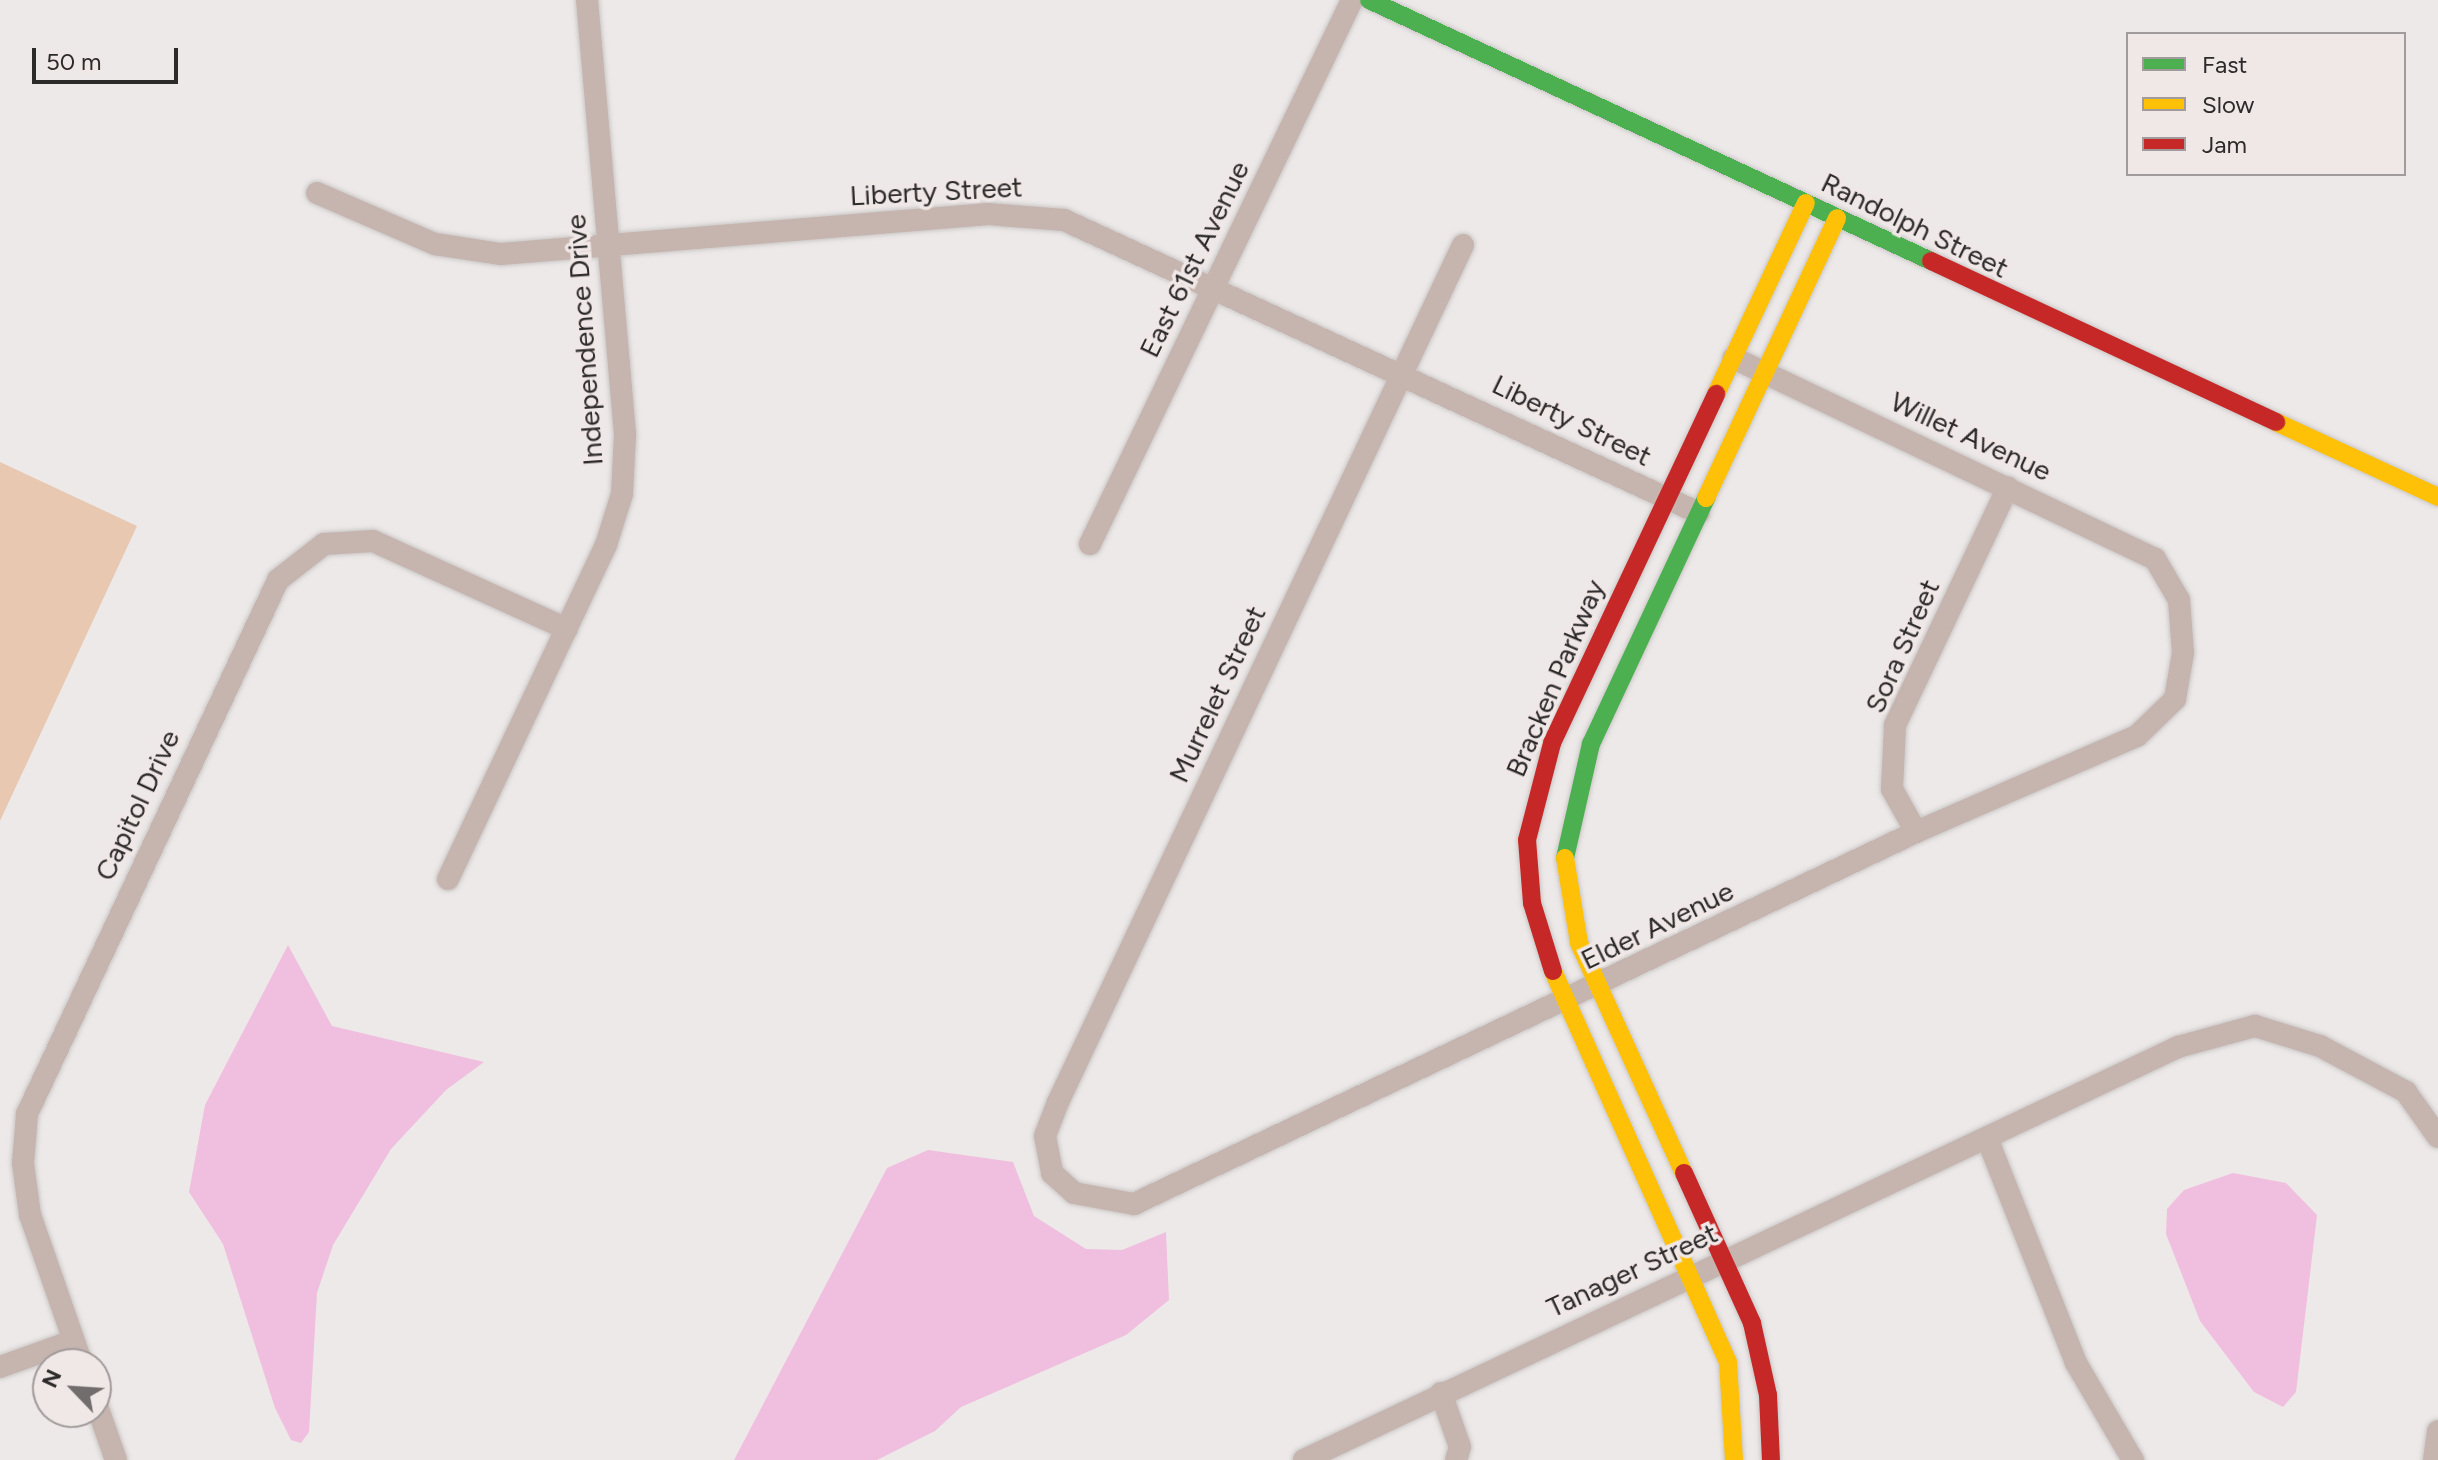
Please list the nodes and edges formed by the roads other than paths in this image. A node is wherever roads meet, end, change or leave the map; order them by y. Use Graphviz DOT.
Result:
graph roads {
  1 [pos="587,0"];
  2 [pos="1352,0"];
  3 [pos="1369,0"];
  4 [pos="317,193"];
  5 [pos="1806,203"];
  6 [pos="1837,218"];
  7 [pos="1463,245"];
  8 [pos="609,247"];
  9 [pos="1214,284"];
  10 [pos="1733,358"];
  11 [pos="1403,372"];
  12 [pos="1764,373"];
  13 [pos="2008,487"];
  14 [pos="2438,497"];
  15 [pos="1667,498"];
  16 [pos="1699,513"];
  17 [pos="1090,544"];
  18 [pos="2175,582"];
  19 [pos="567,629"];
  20 [pos="1916,832"];
  21 [pos="448,879"];
  22 [pos="1597,988"];
  23 [pos="1566,1002"];
  24 [pos="2438,1137"];
  25 [pos="1987,1138"];
  26 [pos="1052,1173"];
  27 [pos="1725,1260"];
  28 [pos="1694,1274"];
  29 [pos="73,1341"];
  30 [pos="76,1348"];
  31 [pos="0,1367"];
  32 [pos="1441,1393"];
  33 [pos="105,1428"];
  34 [pos="2438,1431"];
  35 [pos="116,1460"];
  36 [pos="1304,1460"];
  37 [pos="1456,1460"];
  38 [pos="1734,1460"];
  39 [pos="1771,1460"];
  40 [pos="2133,1460"];
  41 [pos="2434,1460"];
  1 -- 8 [label="street, Independence Drive"];
  2 -- 9 [label="street, East 61st Avenue"];
  3 -- 5 [label="street, Randolph Street"];
  4 -- 8 [label="street, Liberty Street"];
  5 -- 6 [label="street, Randolph Street"];
  5 -- 10 [label="street, Bracken Parkway"];
  6 -- 12 [label="street, Bracken Parkway"];
  6 -- 14 [label="street, Randolph Street"];
  7 -- 11 [label="street, Murrelet Street"];
  8 -- 9 [label="street, Liberty Street"];
  8 -- 19 [label="street, Independence Drive"];
  9 -- 11 [label="street, Liberty Street"];
  9 -- 17 [label="street, East 61st Avenue"];
  10 -- 12 [label="street, Willet Avenue"];
  10 -- 15 [label="street, Bracken Parkway"];
  11 -- 15 [label="street, Liberty Street"];
  11 -- 26 [label="street, Murrelet Street"];
  12 -- 13 [label="street, Willet Avenue"];
  12 -- 16 [label="street, Bracken Parkway"];
  13 -- 18 [label="street, Willet Avenue"];
  13 -- 20 [label="street, Sora Street"];
  15 -- 16 [label="street, Liberty Street"];
  15 -- 23 [label="street, Bracken Parkway"];
  16 -- 22 [label="street, Bracken Parkway"];
  18 -- 20 [label="street, Elder Avenue"];
  19 -- 21 [label="street, Independence Drive"];
  19 -- 29 [label="street, Capitol Drive"];
  20 -- 22 [label="street, Elder Avenue"];
  22 -- 23 [label="street, Elder Avenue"];
  22 -- 27 [label="street, Bracken Parkway"];
  23 -- 26 [label="street, Elder Avenue"];
  23 -- 28 [label="street, Bracken Parkway"];
  24 -- 25 [label="street, Tanager Street"];
  25 -- 27 [label="street, Tanager Street"];
  25 -- 40 [label="street"];
  27 -- 28 [label="street, Tanager Street"];
  27 -- 39 [label="street, Bracken Parkway"];
  28 -- 32 [label="street, Tanager Street"];
  28 -- 38 [label="street, Bracken Parkway"];
  29 -- 30 [label="street, Capitol Drive"];
  29 -- 31 [label="street"];
  32 -- 36 [label="street, Tanager Street"];
  32 -- 37 [label="street"];
  33 -- 35 [label="street"];
  34 -- 41 [label="street"];
}
